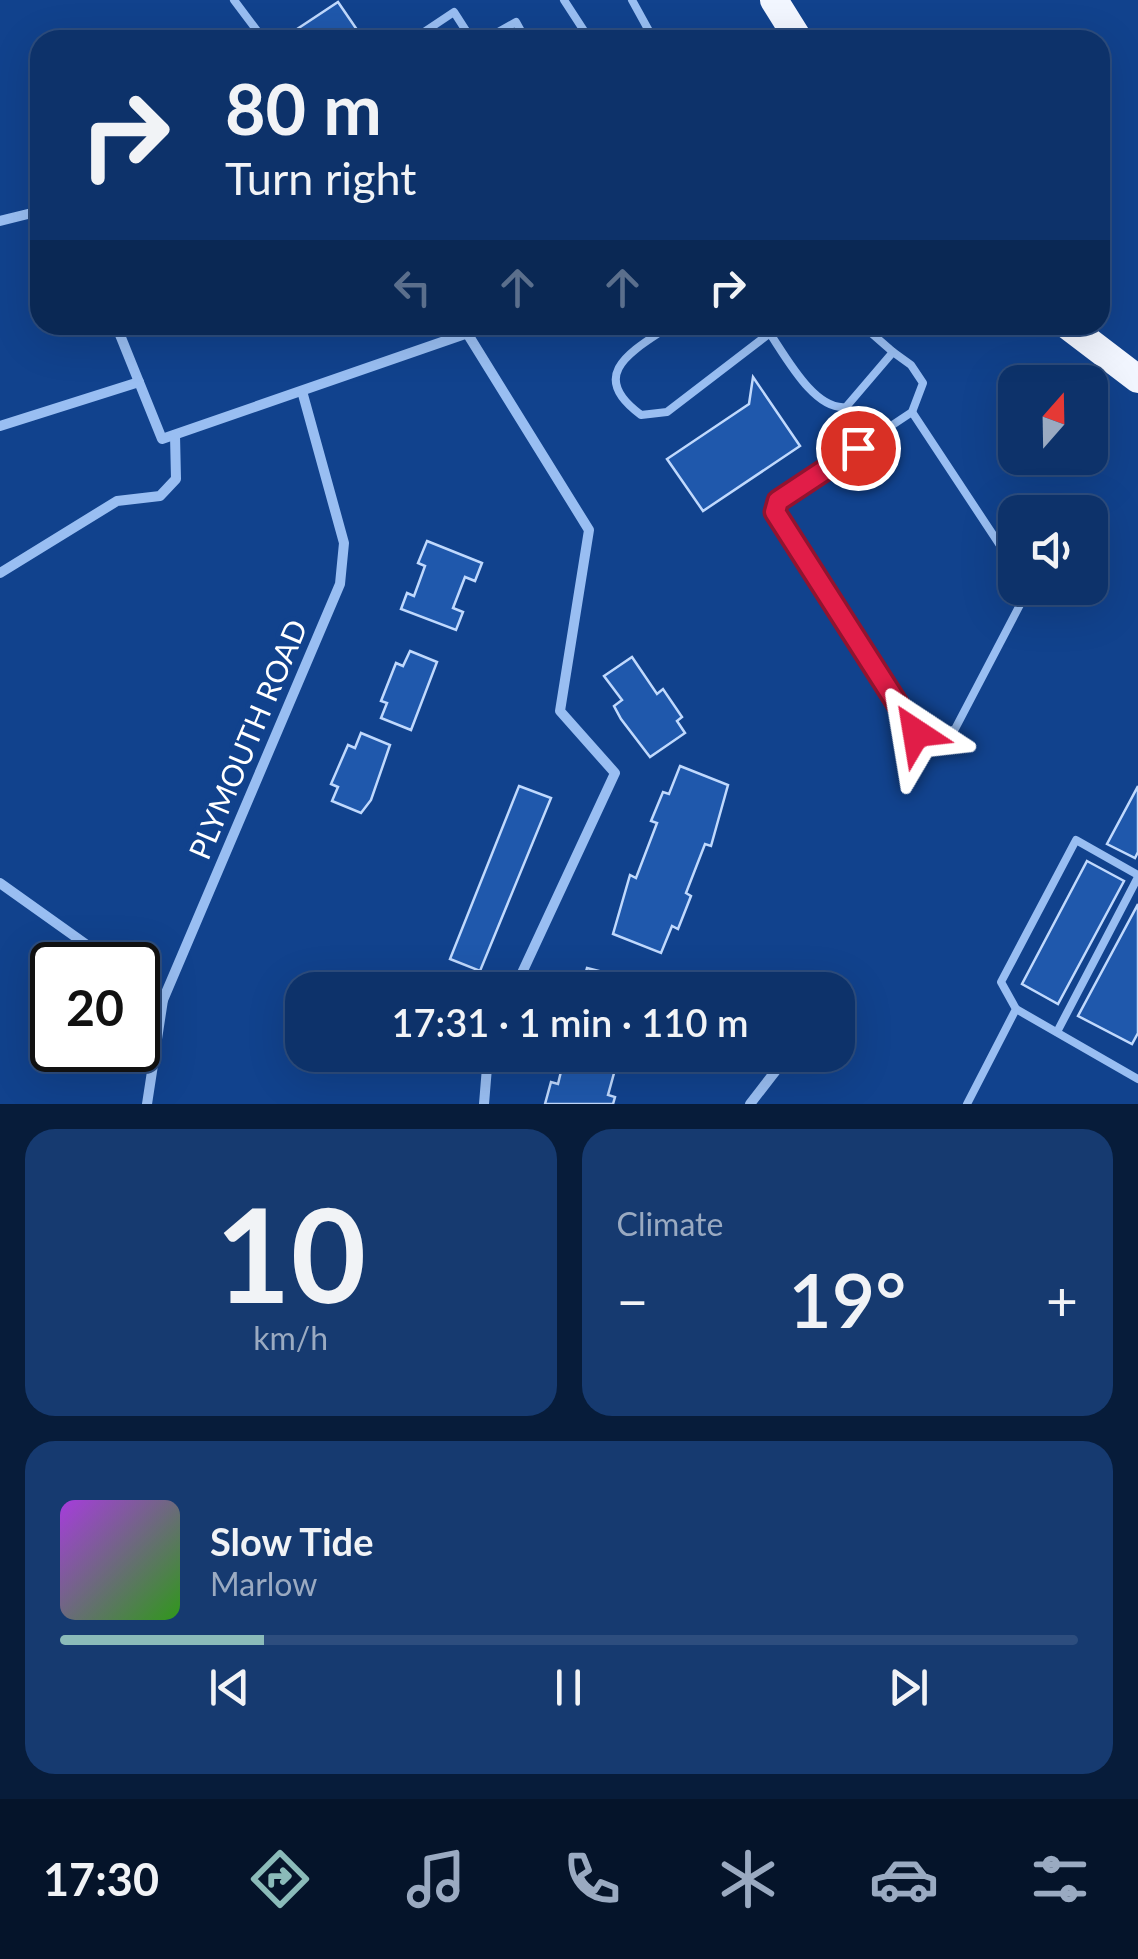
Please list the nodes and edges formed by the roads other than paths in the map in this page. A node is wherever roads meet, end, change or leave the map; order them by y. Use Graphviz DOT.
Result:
graph roads {
  1 [pos="234,0"];
  2 [pos="564,0"];
  3 [pos="632,0"];
  4 [pos="774,0"];
  5 [pos="256,30"];
  6 [pos="427,30"];
  7 [pos="466,30"];
  8 [pos="502,30"];
  9 [pos="520,30"];
  10 [pos="584,30"];
  11 [pos="648,30"];
  12 [pos="793,30"];
  13 [pos="30,214"];
  14 [pos="0,222"];
  15 [pos="120,335"];
  16 [pos="448,335"];
  17 [pos="468,335"];
  18 [pos="655,335"];
  19 [pos="760,335"];
  20 [pos="771,335"];
  21 [pos="873,335"];
  22 [pos="1080,335"];
  23 [pos="893,352"];
  24 [pos="1138,378"];
  25 [pos="139,382"];
  26 [pos="302,391"];
  27 [pos="912,412"];
  28 [pos="0,426"];
  29 [pos="176,434"];
  30 [pos="998,542"];
  31 [pos="0,573"];
  32 [pos="1019,605"];
  33 [pos="1138,876"];
  34 [pos="0,883"];
  35 [pos="83,942"];
  36 [pos="522,972"];
  37 [pos="160,997"];
  38 [pos="164,1000"];
  39 [pos="1016,1009"];
  40 [pos="1057,1032"];
  41 [pos="1138,1065"];
  42 [pos="487,1072"];
  43 [pos="775,1072"];
  44 [pos="1135,1077"];
  45 [pos="147,1104"];
  46 [pos="484,1104"];
  47 [pos="750,1104"];
  48 [pos="967,1104"];
  1 -- 5 [label="lane"];
  2 -- 10 [label="lane"];
  3 -- 11 [label="lane"];
  4 -- 12 [label="highway"];
  6 -- 7 [label="lane"];
  8 -- 9 [label="lane"];
  13 -- 14 [label="street"];
  15 -- 25 [label="street"];
  16 -- 26 [label="street"];
  17 -- 36 [label="street"];
  18 -- 19 [label="lane"];
  20 -- 23 [label="lane"];
  21 -- 23 [label="lane"];
  22 -- 24 [label="highway"];
  23 -- 27 [label="lane"];
  25 -- 28 [label="street"];
  25 -- 29 [label="street"];
  26 -- 29 [label="street"];
  26 -- 38 [label="street, PLYMOUTH ROAD"];
  27 -- 30 [label="lane"];
  27 -- 32 [label="lane"];
  29 -- 31 [label="street"];
  33 -- 39 [label="lane"];
  33 -- 40 [label="lane"];
  34 -- 35 [label="street"];
  37 -- 38 [label="street"];
  38 -- 45 [label="street, PLYMOUTH ROAD"];
  39 -- 40 [label="lane"];
  39 -- 48 [label="lane"];
  40 -- 44 [label="lane"];
  41 -- 44 [label="lane"];
  42 -- 46 [label="street"];
  43 -- 47 [label="street"];
}
